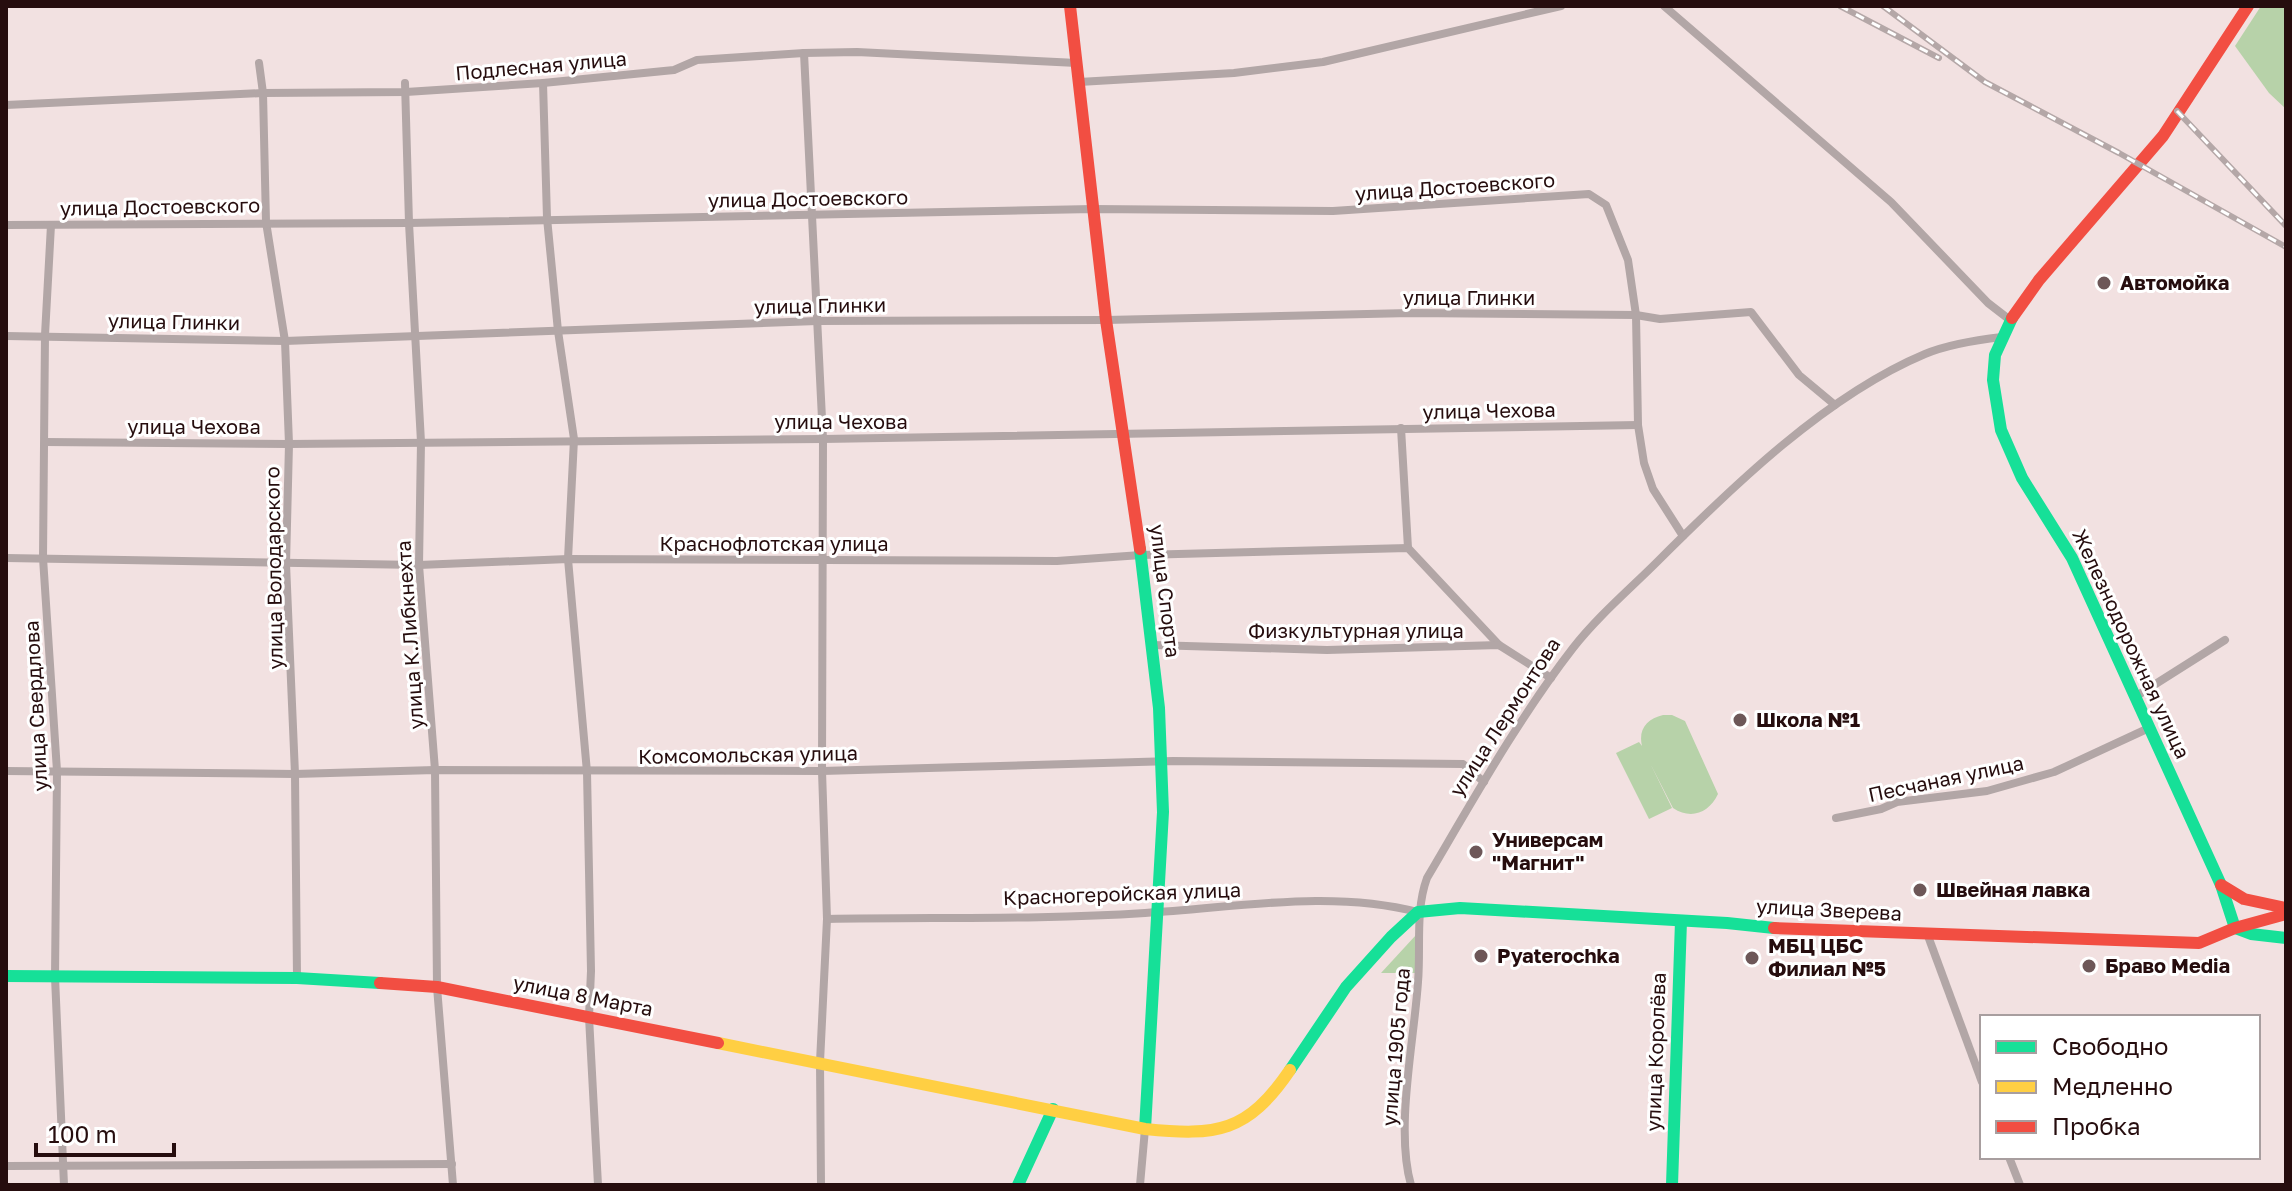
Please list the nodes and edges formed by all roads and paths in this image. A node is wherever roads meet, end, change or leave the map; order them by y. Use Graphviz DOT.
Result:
graph roads {
  1 [pos="1070,6"];
  2 [pos="1561,6"];
  3 [pos="1664,6"];
  4 [pos="2248,6"];
  5 [pos="804,53"];
  6 [pos="259,63"];
  7 [pos="1077,63"];
  8 [pos="1079,82"];
  9 [pos="543,83"];
  10 [pos="406,88"];
  11 [pos="263,93"];
  12 [pos="6,105"];
  13 [pos="1093,209"];
  14 [pos="814,216"];
  15 [pos="547,218"];
  16 [pos="266,222"];
  17 [pos="409,223"];
  18 [pos="6,225"];
  19 [pos="51,225"];
  20 [pos="1636,315"];
  21 [pos="1106,320"];
  22 [pos="2010,320"];
  23 [pos="817,321"];
  24 [pos="558,331"];
  25 [pos="45,335"];
  26 [pos="414,335"];
  27 [pos="6,336"];
  28 [pos="2002,337"];
  29 [pos="285,341"];
  30 [pos="1835,405"];
  31 [pos="1638,425"];
  32 [pos="1401,428"];
  33 [pos="1124,435"];
  34 [pos="574,439"];
  35 [pos="823,439"];
  36 [pos="45,442"];
  37 [pos="421,442"];
  38 [pos="289,444"];
  39 [pos="1683,536"];
  40 [pos="1408,548"];
  41 [pos="1141,555"];
  42 [pos="6,558"];
  43 [pos="43,558"];
  44 [pos="568,559"];
  45 [pos="822,561"];
  46 [pos="286,564"];
  47 [pos="419,565"];
  48 [pos="2225,640"];
  49 [pos="1152,645"];
  50 [pos="1499,645"];
  51 [pos="1551,678"];
  52 [pos="2135,697"];
  53 [pos="2149,728"];
  54 [pos="1162,762"];
  55 [pos="435,770"];
  56 [pos="6,771"];
  57 [pos="57,771"];
  58 [pos="822,771"];
  59 [pos="587,772"];
  60 [pos="295,774"];
  61 [pos="1484,782"];
  62 [pos="1836,818"];
  63 [pos="2221,885"];
  64 [pos="2286,908"];
  65 [pos="1158,912"];
  66 [pos="1418,912"];
  67 [pos="2286,914"];
  68 [pos="827,919"];
  69 [pos="1681,921"];
  70 [pos="2235,928"];
  71 [pos="1928,936"];
  72 [pos="2286,938"];
  73 [pos="6,976"];
  74 [pos="55,977"];
  75 [pos="297,978"];
  76 [pos="437,987"];
  77 [pos="589,1017"];
  78 [pos="820,1062"];
  79 [pos="1980,1077"];
  80 [pos="1053,1109"];
  81 [pos="1145,1129"];
  82 [pos="2010,1159"];
  83 [pos="452,1164"];
  84 [pos="6,1166"];
  85 [pos="64,1166"];
  86 [pos="64,1185"];
  87 [pos="453,1185"];
  88 [pos="598,1185"];
  89 [pos="821,1185"];
  90 [pos="1018,1185"];
  91 [pos="1140,1185"];
  92 [pos="1411,1185"];
  93 [pos="1672,1185"];
  94 [pos="2020,1185"];
  1 -- 7 [label="main road, улица Спорта"];
  2 -- 8 [label="street"];
  3 -- 22 [label="street"];
  4 -- 22 [label="main road, Железнодорожная улица"];
  5 -- 7 [label="street, Подлесная улица"];
  5 -- 9 [label="street, Подлесная улица"];
  5 -- 14 [label="street"];
  6 -- 11 [label="street, улица Володарского"];
  7 -- 8 [label="main road, улица Спорта"];
  8 -- 13 [label="main road, улица Спорта"];
  9 -- 10 [label="street, Подлесная улица"];
  9 -- 15 [label="street"];
  10 -- 11 [label="street, Подлесная улица"];
  10 -- 17 [label="street, улица К.Либкнехта"];
  11 -- 12 [label="street, Подлесная улица"];
  11 -- 16 [label="street, улица Володарского"];
  13 -- 14 [label="street, улица Достоевского"];
  13 -- 20 [label="street, улица Достоевского"];
  13 -- 21 [label="main road, улица Спорта"];
  14 -- 15 [label="street, улица Достоевского"];
  14 -- 23 [label="street"];
  15 -- 17 [label="street, улица Достоевского"];
  15 -- 24 [label="street"];
  16 -- 17 [label="street, улица Достоевского"];
  16 -- 19 [label="street, улица Достоевского"];
  16 -- 29 [label="street, улица Володарского"];
  17 -- 26 [label="street, улица К.Либкнехта"];
  18 -- 19 [label="street, улица Достоевского"];
  19 -- 25 [label="street, улица Свердлова"];
  20 -- 21 [label="street, улица Глинки"];
  20 -- 30 [label="street, улица Глинки"];
  20 -- 31 [label="street"];
  21 -- 23 [label="street, улица Глинки"];
  21 -- 33 [label="main road, улица Спорта"];
  22 -- 28 [label="main road, Железнодорожная улица"];
  23 -- 24 [label="street, улица Глинки"];
  23 -- 35 [label="street"];
  24 -- 26 [label="street, улица Глинки"];
  24 -- 34 [label="street"];
  25 -- 27 [label="street, улица Глинки"];
  25 -- 29 [label="street, улица Глинки"];
  25 -- 36 [label="street, улица Свердлова"];
  26 -- 29 [label="street, улица Глинки"];
  26 -- 37 [label="street, улица К.Либкнехта"];
  28 -- 30 [label="street, улица Лермонтова"];
  28 -- 52 [label="main road, Железнодорожная улица"];
  29 -- 38 [label="street, улица Володарского"];
  30 -- 39 [label="street, улица Лермонтова"];
  31 -- 32 [label="street, улица Чехова"];
  31 -- 39 [label="street"];
  32 -- 33 [label="street, улица Чехова"];
  32 -- 40 [label="street"];
  33 -- 35 [label="street, улица Чехова"];
  33 -- 41 [label="main road, улица Спорта"];
  34 -- 35 [label="street, улица Чехова"];
  34 -- 37 [label="street, улица Чехова"];
  34 -- 44 [label="street"];
  35 -- 45 [label="street"];
  36 -- 38 [label="street, улица Чехова"];
  36 -- 43 [label="street, улица Свердлова"];
  37 -- 38 [label="street, улица Чехова"];
  37 -- 47 [label="street, улица К.Либкнехта"];
  38 -- 46 [label="street, улица Володарского"];
  39 -- 51 [label="street, улица Лермонтова"];
  40 -- 41 [label="street, Краснофлотская улица"];
  40 -- 50 [label="street"];
  41 -- 45 [label="street, Краснофлотская улица"];
  41 -- 49 [label="main road, улица Спорта"];
  42 -- 43 [label="street, Краснофлотская улица"];
  43 -- 46 [label="street, Краснофлотская улица"];
  43 -- 57 [label="street, улица Свердлова"];
  44 -- 45 [label="street, Краснофлотская улица"];
  44 -- 47 [label="street, Краснофлотская улица"];
  44 -- 59 [label="street"];
  45 -- 58 [label="street"];
  46 -- 47 [label="street, Краснофлотская улица"];
  46 -- 60 [label="street, улица Володарского"];
  47 -- 55 [label="street, улица К.Либкнехта"];
  48 -- 52 [label="street"];
  49 -- 50 [label="street, Физкультурная улица"];
  49 -- 54 [label="main road, улица Спорта"];
  50 -- 51 [label="street"];
  51 -- 61 [label="street, улица Лермонтова"];
  52 -- 53 [label="main road, Железнодорожная улица"];
  53 -- 62 [label="street, Песчаная улица"];
  53 -- 63 [label="main road, Железнодорожная улица"];
  54 -- 58 [label="street, Комсомольская улица"];
  54 -- 61 [label="street, Комсомольская улица"];
  54 -- 65 [label="main road, улица Спорта"];
  55 -- 59 [label="street, Комсомольская улица"];
  55 -- 60 [label="street, Комсомольская улица"];
  55 -- 76 [label="street, улица К.Либкнехта"];
  56 -- 57 [label="street, Комсомольская улица"];
  57 -- 60 [label="street, Комсомольская улица"];
  57 -- 74 [label="street, улица Свердлова"];
  58 -- 59 [label="street, Комсомольская улица"];
  58 -- 68 [label="street"];
  59 -- 77 [label="street"];
  60 -- 75 [label="street, улица Володарского"];
  61 -- 66 [label="street, улица Лермонтова"];
  63 -- 64 [label="main road"];
  63 -- 70 [label="main road, Железнодорожная улица"];
  65 -- 66 [label="street, Красногеройская улица"];
  65 -- 68 [label="street, Красногеройская улица"];
  65 -- 81 [label="main road, улица Спорта"];
  66 -- 69 [label="main road, улица Зверева"];
  66 -- 81 [label="main road"];
  66 -- 92 [label="street, улица 1905 года"];
  67 -- 70 [label="main road, улица Зверева"];
  68 -- 78 [label="street"];
  69 -- 71 [label="main road, улица Зверева"];
  69 -- 93 [label="main road, улица Королёва"];
  70 -- 71 [label="main road, улица Зверева"];
  70 -- 72 [label="main road"];
  71 -- 79 [label="street"];
  73 -- 74 [label="main road, улица 8 Марта"];
  74 -- 75 [label="main road, улица 8 Марта"];
  74 -- 85 [label="street, улица Свердлова"];
  75 -- 76 [label="main road, улица 8 Марта"];
  76 -- 77 [label="main road, улица 8 Марта"];
  76 -- 83 [label="street, улица К.Либкнехта"];
  77 -- 78 [label="main road, улица 8 Марта"];
  77 -- 88 [label="street"];
  78 -- 80 [label="main road, улица 8 Марта"];
  78 -- 89 [label="street"];
  80 -- 81 [label="main road, улица 8 Марта"];
  80 -- 90 [label="main road"];
  81 -- 91 [label="street, улица Спорта"];
  82 -- 94 [label="street"];
  83 -- 85 [label="street"];
  83 -- 87 [label="street, улица К.Либкнехта"];
  84 -- 85 [label="street"];
  85 -- 86 [label="street, улица Свердлова"];
}
